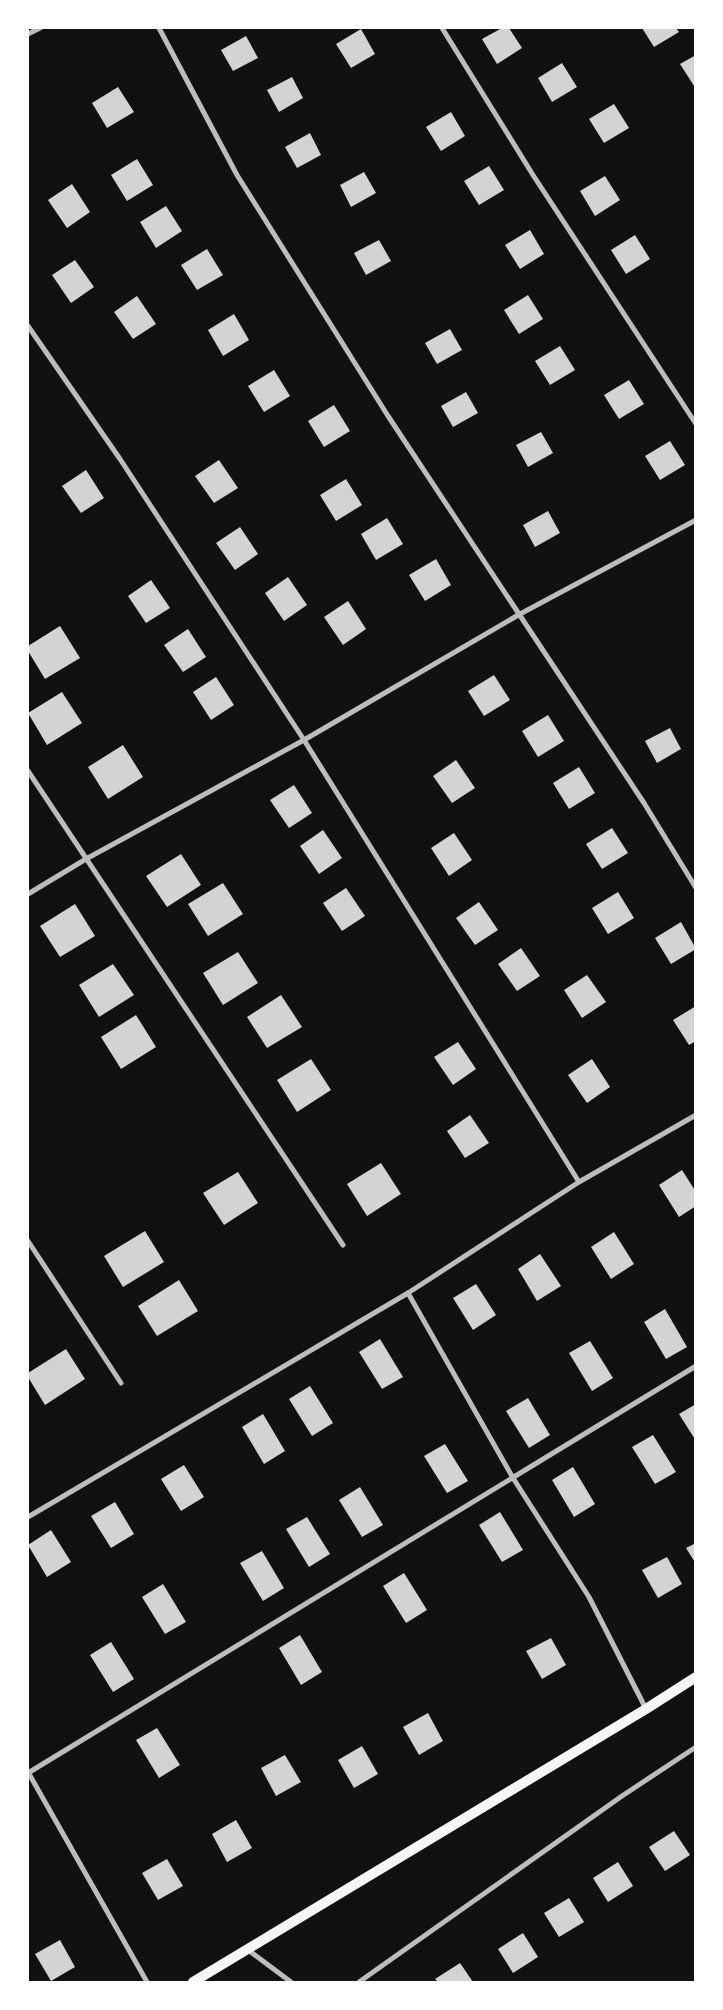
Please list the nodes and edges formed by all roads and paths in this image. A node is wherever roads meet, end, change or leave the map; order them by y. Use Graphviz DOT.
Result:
graph roads {
  1 [pos="40,28"];
  2 [pos="159,28"];
  3 [pos="442,28"];
  4 [pos="28,34"];
  5 [pos="28,326"];
  6 [pos="696,424"];
  7 [pos="696,520"];
  8 [pos="520,614"];
  9 [pos="304,740"];
  10 [pos="28,771"];
  11 [pos="86,859"];
  12 [pos="696,888"];
  13 [pos="28,894"];
  14 [pos="696,1115"];
  15 [pos="579,1182"];
  16 [pos="28,1241"];
  17 [pos="343,1245"];
  18 [pos="408,1293"];
  19 [pos="696,1366"];
  20 [pos="121,1383"];
  21 [pos="513,1478"];
  22 [pos="28,1517"];
  23 [pos="696,1677"];
  24 [pos="646,1709"];
  25 [pos="696,1747"];
  26 [pos="28,1773"];
  27 [pos="248,1950"];
  28 [pos="147,1982"];
  29 [pos="193,1982"];
  30 [pos="291,1982"];
  31 [pos="359,1982"];
  1 -- 4 [label="street"];
  2 -- 8 [label="street"];
  3 -- 6 [label="street"];
  5 -- 9 [label="street"];
  7 -- 8 [label="street"];
  8 -- 9 [label="street"];
  8 -- 12 [label="street"];
  9 -- 11 [label="street"];
  9 -- 15 [label="street"];
  10 -- 11 [label="street"];
  11 -- 13 [label="street"];
  11 -- 17 [label="street"];
  14 -- 15 [label="street"];
  15 -- 18 [label="street"];
  16 -- 20 [label="street"];
  18 -- 21 [label="street"];
  18 -- 22 [label="street"];
  19 -- 21 [label="street"];
  21 -- 24 [label="street"];
  21 -- 26 [label="street"];
  23 -- 24 [label="main road"];
  24 -- 27 [label="main road"];
  25 -- 31 [label="street"];
  26 -- 28 [label="street"];
  27 -- 29 [label="main road"];
  27 -- 30 [label="street"];
}
